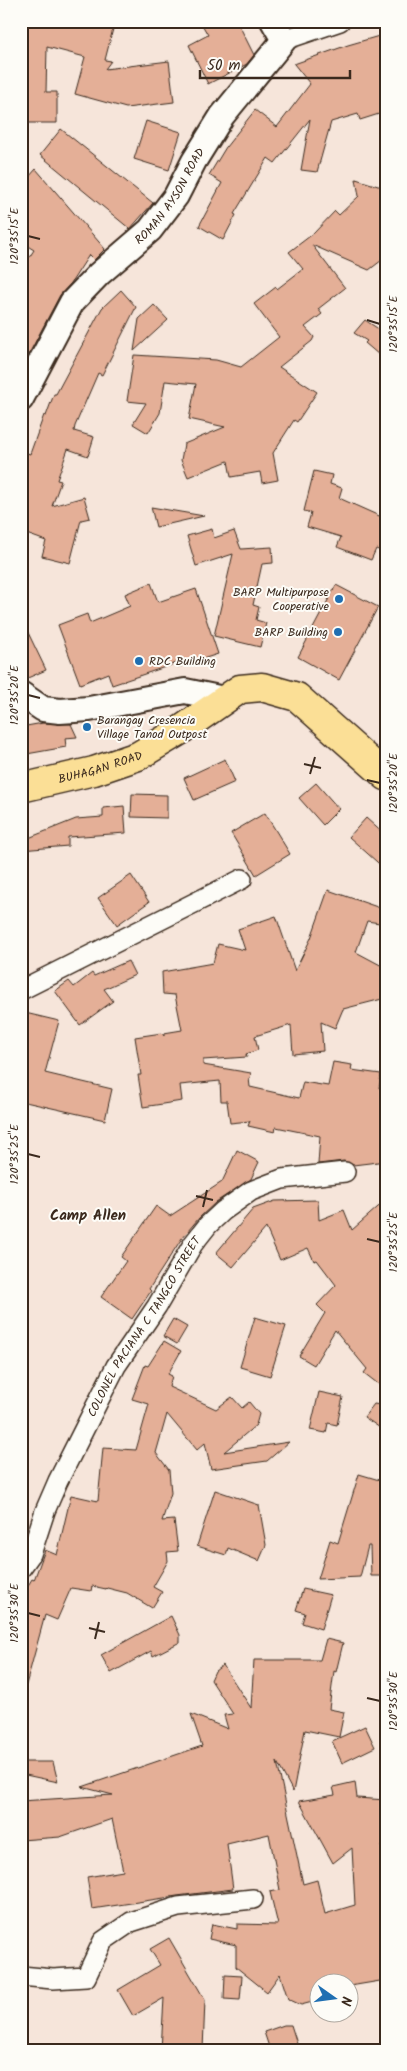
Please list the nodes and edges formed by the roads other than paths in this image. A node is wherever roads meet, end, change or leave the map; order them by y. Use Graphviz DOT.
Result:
graph roads {
  1 [pos="340,21"];
  2 [pos="278,30"];
  3 [pos="21,399"];
  4 [pos="21,694"];
  5 [pos="224,698"];
  6 [pos="386,776"];
  7 [pos="26,789"];
  8 [pos="242,880"];
  9 [pos="21,990"];
  10 [pos="345,1172"];
  11 [pos="21,1568"];
  12 [pos="253,1899"];
  13 [pos="21,1976"];
  1 -- 2 [label="street, ROMAN AYSON ROAD"];
  2 -- 3 [label="street, ROMAN AYSON ROAD"];
  4 -- 5 [label="street"];
  5 -- 6 [label="main road, BUHAGAN ROAD"];
  5 -- 7 [label="main road, BUHAGAN ROAD"];
  8 -- 9 [label="street"];
  10 -- 11 [label="street, COLONEL PACIANA C TANGCO STREET"];
  12 -- 13 [label="street"];
}
